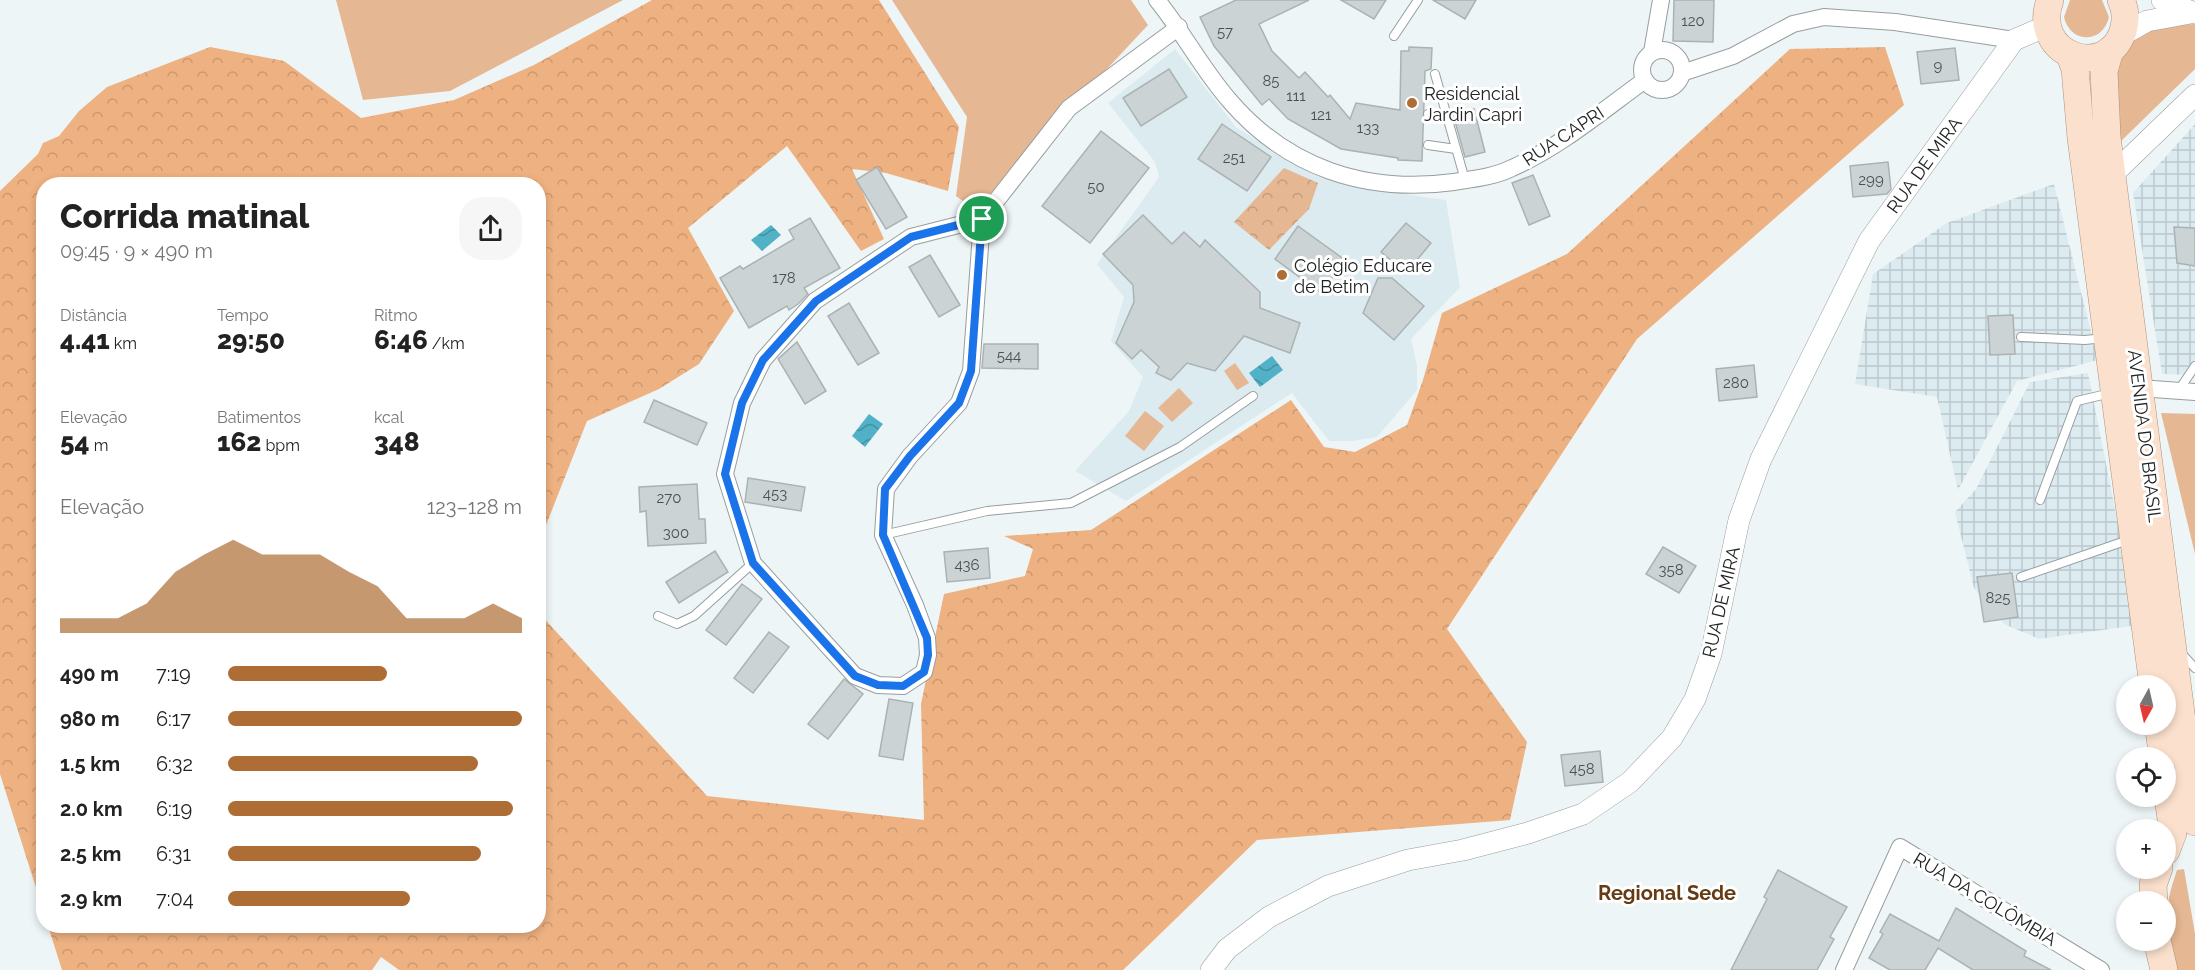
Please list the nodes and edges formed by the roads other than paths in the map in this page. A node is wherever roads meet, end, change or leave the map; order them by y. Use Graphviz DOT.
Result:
graph roads {
  1 [pos="1157,0"];
  2 [pos="1418,0"];
  3 [pos="1661,0"];
  4 [pos="2121,0"];
  5 [pos="2162,0"];
  6 [pos="2193,12"];
  7 [pos="2049,13"];
  8 [pos="1179,27"];
  9 [pos="1394,36"];
  10 [pos="2014,40"];
  11 [pos="2116,43"];
  12 [pos="1652,52"];
  13 [pos="2070,55"];
  14 [pos="1682,73"];
  15 [pos="1435,74"];
  16 [pos="1645,80"];
  17 [pos="2195,95"];
  18 [pos="1428,114"];
  19 [pos="1445,115"];
  20 [pos="1428,146"];
  21 [pos="1456,149"];
  22 [pos="2112,175"];
  23 [pos="1466,180"];
  24 [pos="982,219"];
  25 [pos="2021,337"];
  26 [pos="2108,338"];
  27 [pos="2195,366"];
  28 [pos="2127,390"];
  29 [pos="2187,391"];
  30 [pos="1253,396"];
  31 [pos="2040,500"];
  32 [pos="883,535"];
  33 [pos="2134,538"];
  34 [pos="753,563"];
  35 [pos="2021,577"];
  36 [pos="658,616"];
  37 [pos="2171,642"];
  38 [pos="2195,666"];
  39 [pos="2152,675"];
  40 [pos="2180,741"];
  41 [pos="2195,822"];
  42 [pos="2160,951"];
  43 [pos="1211,970"];
  44 [pos="1844,970"];
  45 [pos="2102,970"];
  46 [pos="2164,970"];
  1 -- 8 [label="street, RUA CAPRI"];
  2 -- 9 [label="lane"];
  3 -- 12 [label="street"];
  4 -- 11 [label="main road, AVENIDA DO BRASIL"];
  5 -- 6 [label="street"];
  6 -- 11 [label="street"];
  7 -- 10 [label="street"];
  7 -- 13 [label="main road"];
  8 -- 23 [label="street, RUA CAPRI"];
  8 -- 24 [label="street"];
  10 -- 14 [label="street"];
  10 -- 43 [label="street, RUA DE MIRA"];
  11 -- 13 [label="main road"];
  11 -- 22 [label="main road, AVENIDA DO BRASIL"];
  12 -- 14 [label="street"];
  12 -- 16 [label="street"];
  13 -- 26 [label="main road, AVENIDA DO BRASIL"];
  14 -- 16 [label="street"];
  15 -- 19 [label="lane"];
  16 -- 23 [label="street, RUA CAPRI"];
  17 -- 22 [label="street"];
  18 -- 19 [label="lane"];
  19 -- 21 [label="lane"];
  20 -- 21 [label="lane"];
  21 -- 23 [label="lane"];
  22 -- 28 [label="main road, AVENIDA DO BRASIL"];
  24 -- 32 [label="street"];
  24 -- 34 [label="street"];
  25 -- 26 [label="lane"];
  26 -- 28 [label="main road, AVENIDA DO BRASIL"];
  27 -- 29 [label="lane"];
  28 -- 29 [label="street"];
  28 -- 31 [label="lane"];
  28 -- 33 [label="main road, AVENIDA DO BRASIL"];
  28 -- 37 [label="main road, AVENIDA DO BRASIL"];
  30 -- 32 [label="lane"];
  32 -- 34 [label="street"];
  33 -- 35 [label="lane"];
  33 -- 39 [label="main road, AVENIDA DO BRASIL"];
  34 -- 36 [label="lane"];
  37 -- 38 [label="lane"];
  37 -- 40 [label="main road, AVENIDA DO BRASIL"];
  40 -- 41 [label="main road, AVENIDA DO BRASIL"];
  42 -- 46 [label="main road"];
  44 -- 45 [label="street, RUA DA COLÔMBIA"];
}
